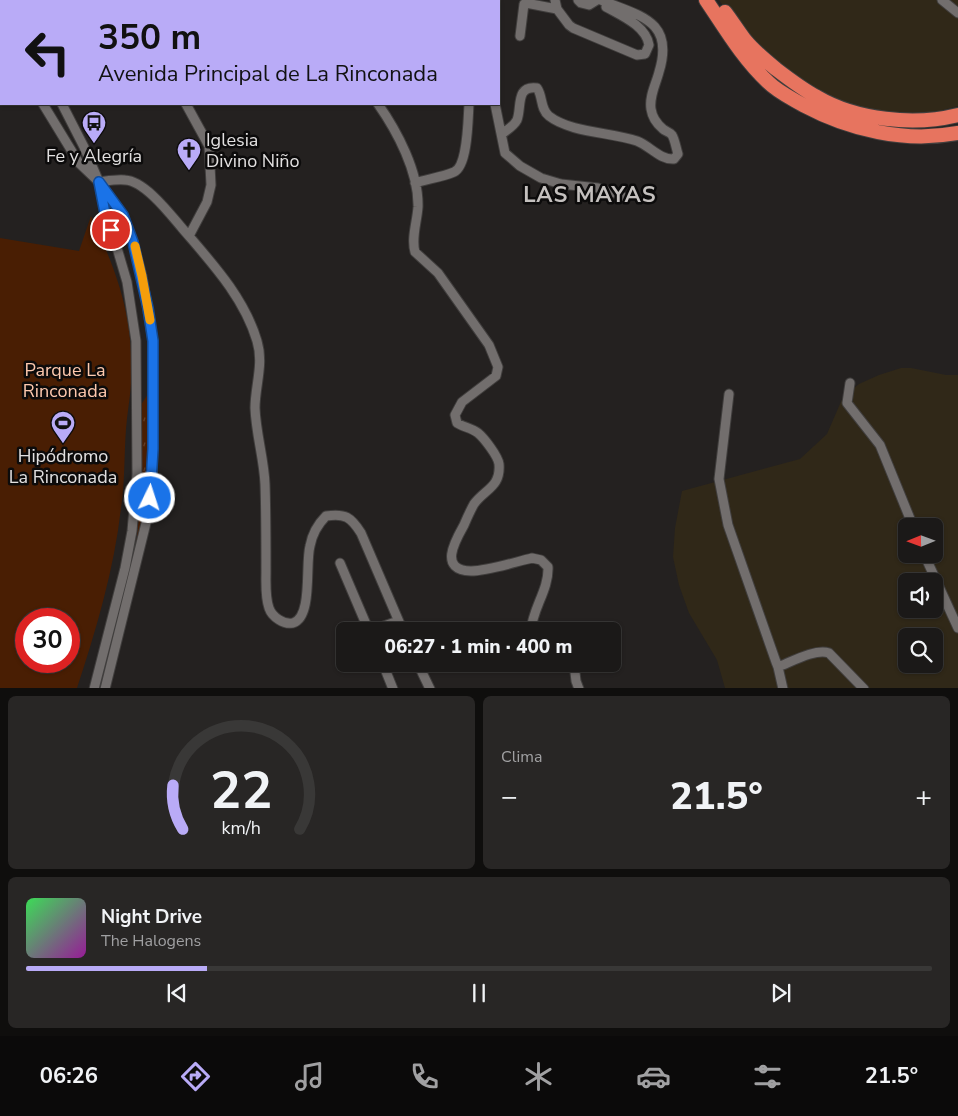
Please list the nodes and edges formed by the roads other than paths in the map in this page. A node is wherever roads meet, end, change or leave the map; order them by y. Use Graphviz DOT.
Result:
graph roads {
  1 [pos="578,0"];
  2 [pos="599,0"];
  3 [pos="706,0"];
  4 [pos="716,0"];
  5 [pos="942,0"];
  6 [pos="556,4"];
  7 [pos="958,13"];
  8 [pos="520,36"];
  9 [pos="44,105"];
  10 [pos="63,105"];
  11 [pos="187,105"];
  12 [pos="379,105"];
  13 [pos="469,105"];
  14 [pos="495,105"];
  15 [pos="958,115"];
  16 [pos="871,132"];
  17 [pos="958,133"];
  18 [pos="502,134"];
  19 [pos="958,141"];
  20 [pos="99,182"];
  21 [pos="415,183"];
  22 [pos="624,198"];
  23 [pos="189,236"];
  24 [pos="850,383"];
  25 [pos="729,394"];
  26 [pos="910,518"];
  27 [pos="340,563"];
  28 [pos="928,563"];
  29 [pos="398,621"];
  30 [pos="365,622"];
  31 [pos="395,622"];
  32 [pos="532,622"];
  33 [pos="958,628"];
  34 [pos="778,667"];
  35 [pos="386,672"];
  36 [pos="422,672"];
  37 [pos="575,672"];
  38 [pos="94,688"];
  39 [pos="105,688"];
  40 [pos="393,688"];
  41 [pos="430,688"];
  42 [pos="578,688"];
  43 [pos="783,688"];
  44 [pos="864,688"];
  1 -- 2 [label="street"];
  2 -- 6 [label="street"];
  2 -- 18 [label="street"];
  3 -- 16 [label="highway"];
  4 -- 15 [label="highway"];
  5 -- 7 [label="street"];
  6 -- 8 [label="street"];
  9 -- 20 [label="street"];
  10 -- 20 [label="street"];
  11 -- 23 [label="street"];
  12 -- 21 [label="street"];
  13 -- 21 [label="street"];
  14 -- 18 [label="street"];
  16 -- 17 [label="highway"];
  16 -- 19 [label="highway"];
  18 -- 22 [label="street"];
  20 -- 23 [label="street"];
  20 -- 38 [label="street"];
  20 -- 39 [label="street"];
  21 -- 32 [label="street"];
  23 -- 29 [label="street"];
  24 -- 26 [label="street"];
  25 -- 34 [label="street"];
  27 -- 30 [label="street"];
  28 -- 33 [label="street"];
  29 -- 31 [label="street"];
  34 -- 43 [label="street"];
  34 -- 44 [label="street"];
  35 -- 40 [label="street"];
  36 -- 41 [label="street"];
  37 -- 42 [label="street"];
}
